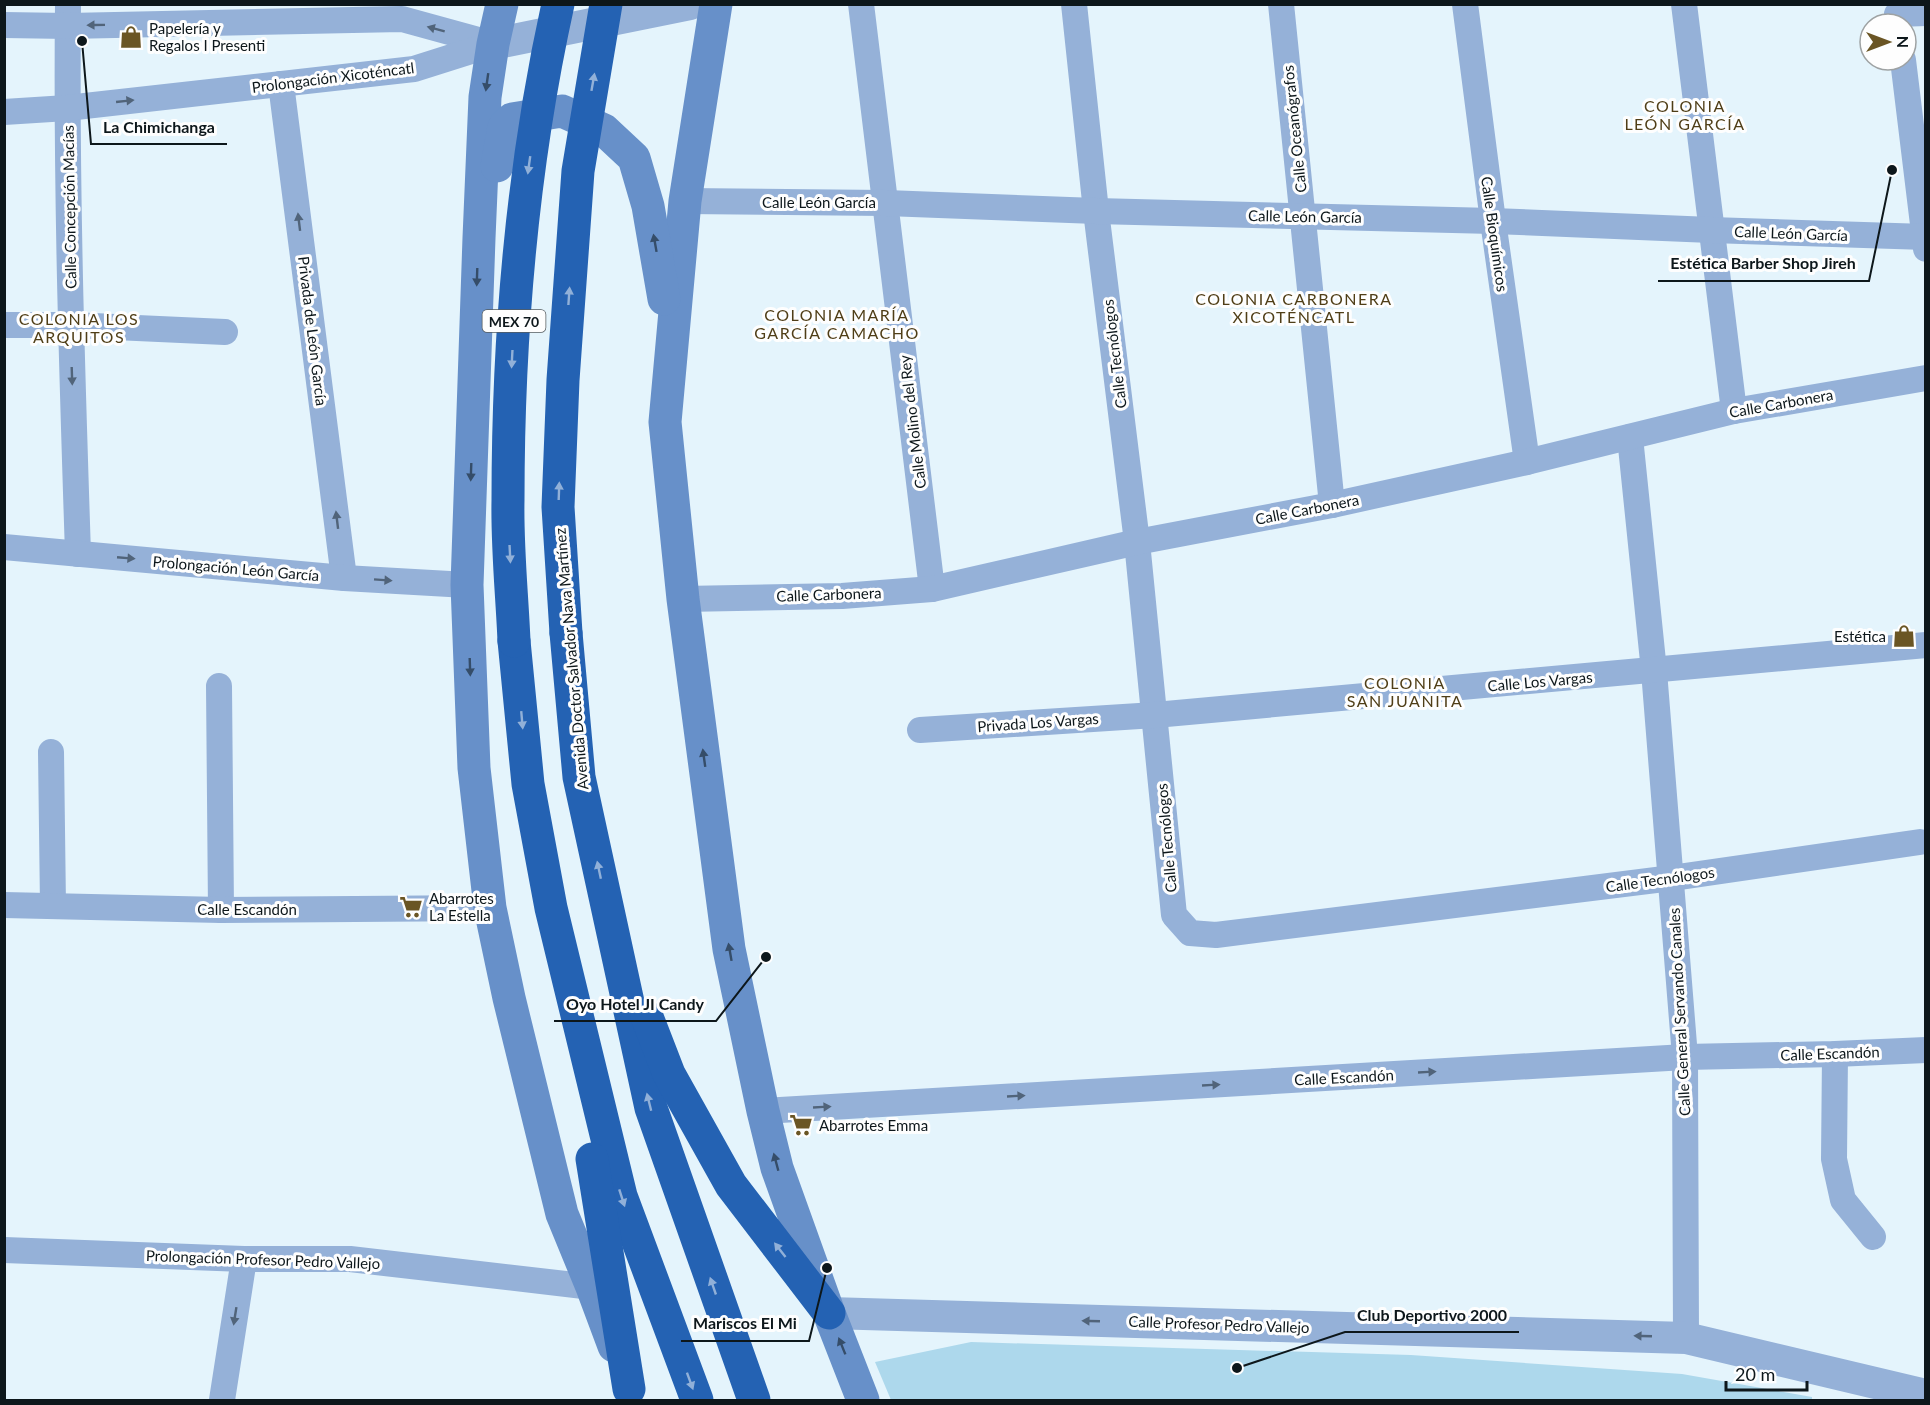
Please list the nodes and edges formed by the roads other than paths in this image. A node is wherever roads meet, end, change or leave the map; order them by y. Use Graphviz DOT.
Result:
graph roads {
  1 [pos="502,4"];
  2 [pos="558,4"];
  3 [pos="606,4"];
  4 [pos="690,4"];
  5 [pos="717,4"];
  6 [pos="861,4"];
  7 [pos="1074,4"];
  8 [pos="1281,4"];
  9 [pos="1465,4"];
  10 [pos="1684,4"];
  11 [pos="68,15"];
  12 [pos="4,25"];
  13 [pos="493,44"];
  14 [pos="1904,72"];
  15 [pos="281,84"];
  16 [pos="67,108"];
  17 [pos="4,112"];
  18 [pos="685,201"];
  19 [pos="886,203"];
  20 [pos="1096,211"];
  21 [pos="1303,216"];
  22 [pos="1493,221"];
  23 [pos="1711,230"];
  24 [pos="479,238"];
  25 [pos="1925,241"];
  26 [pos="4,325"];
  27 [pos="71,325"];
  28 [pos="225,332"];
  29 [pos="672,342"];
  30 [pos="1926,378"];
  31 [pos="1734,411"];
  32 [pos="1630,437"];
  33 [pos="1527,462"];
  34 [pos="1332,505"];
  35 [pos="1137,542"];
  36 [pos="4,547"];
  37 [pos="78,554"];
  38 [pos="344,578"];
  39 [pos="467,585"];
  40 [pos="932,588"];
  41 [pos="683,599"];
  42 [pos="1926,645"];
  43 [pos="1654,670"];
  44 [pos="219,686"];
  45 [pos="1155,715"];
  46 [pos="920,730"];
  47 [pos="51,752"];
  48 [pos="1920,842"];
  49 [pos="1672,878"];
  50 [pos="4,904"];
  51 [pos="53,906"];
  52 [pos="490,908"];
  53 [pos="551,908"];
  54 [pos="220,910"];
  55 [pos="609,918"];
  56 [pos="1926,1050"];
  57 [pos="1835,1054"];
  58 [pos="1685,1057"];
  59 [pos="763,1111"];
  60 [pos="1873,1237"];
  61 [pos="4,1250"];
  62 [pos="244,1259"];
  63 [pos="592,1287"];
  64 [pos="829,1313"];
  65 [pos="1686,1338"];
  66 [pos="631,1395"];
  67 [pos="1926,1395"];
  68 [pos="222,1401"];
  69 [pos="697,1401"];
  70 [pos="754,1401"];
  71 [pos="863,1401"];
  1 -- 13 [label="main road"];
  2 -- 53 [label="highway, MEX 70, one-way, bridge"];
  55 -- 3 [label="highway, Avenida Doctor Salvador Nava Martínez / MEX 70, one-way, bridge"];
  4 -- 13 [label="street"];
  5 -- 18 [label="main road"];
  6 -- 19 [label="street, Calle Molino del Rey"];
  7 -- 20 [label="street, Calle Tecnólogos"];
  8 -- 21 [label="street, Calle Oceanógrafos"];
  9 -- 22 [label="street, Calle Bioquímicos"];
  10 -- 23 [label="street"];
  11 -- 12 [label="street"];
  13 -- 11 [label="street, one-way"];
  11 -- 16 [label="street, Calle Concepción Macías"];
  13 -- 15 [label="street, Prolongación Xicoténcatl"];
  13 -- 24 [label="main road, one-way"];
  14 -- 25 [label="street"];
  16 -- 15 [label="street, Prolongación Xicoténcatl, one-way"];
  38 -- 15 [label="street, Privada de León García, one-way"];
  16 -- 17 [label="street, Prolongación Xicoténcatl"];
  16 -- 27 [label="street, Calle Concepción Macías"];
  18 -- 19 [label="street, Calle León García"];
  18 -- 29 [label="main road"];
  19 -- 20 [label="street, Calle León García"];
  19 -- 40 [label="street, Calle Molino del Rey"];
  20 -- 21 [label="street, Calle León García"];
  20 -- 35 [label="street, Calle Tecnólogos"];
  21 -- 22 [label="street, Calle León García"];
  21 -- 34 [label="street, Calle Oceanógrafos"];
  22 -- 23 [label="street, Calle León García"];
  22 -- 33 [label="street, Calle Bioquímicos"];
  23 -- 25 [label="street, Calle León García"];
  23 -- 31 [label="street"];
  29 -- 24 [label="main road, one-way"];
  24 -- 39 [label="main road, one-way"];
  26 -- 27 [label="street"];
  27 -- 28 [label="street"];
  27 -- 37 [label="street, Calle Concepción Macías, one-way"];
  29 -- 41 [label="main road"];
  30 -- 31 [label="street, Calle Carbonera"];
  31 -- 32 [label="street, Calle Carbonera"];
  32 -- 33 [label="street, Calle Carbonera"];
  32 -- 43 [label="street, Calle General Servando Canales"];
  33 -- 34 [label="street, Calle Carbonera"];
  34 -- 35 [label="street, Calle Carbonera"];
  35 -- 40 [label="street, Calle Carbonera"];
  35 -- 45 [label="street, Calle Tecnólogos"];
  36 -- 37 [label="street, Prolongación León García"];
  37 -- 38 [label="street, Prolongación León García, one-way"];
  38 -- 39 [label="street, Prolongación León García, one-way"];
  39 -- 52 [label="main road, one-way"];
  40 -- 41 [label="street, Calle Carbonera"];
  59 -- 41 [label="main road, one-way"];
  42 -- 43 [label="street, Calle Los Vargas"];
  43 -- 45 [label="street, Calle Los Vargas"];
  43 -- 49 [label="street, Calle General Servando Canales"];
  44 -- 54 [label="street"];
  45 -- 46 [label="street, Privada Los Vargas"];
  45 -- 49 [label="street, Calle Tecnólogos"];
  47 -- 51 [label="street"];
  48 -- 49 [label="street, Calle Tecnólogos"];
  49 -- 58 [label="street, Calle General Servando Canales"];
  50 -- 51 [label="street, Calle Escandón"];
  51 -- 54 [label="street, Calle Escandón"];
  52 -- 54 [label="street, Calle Escandón"];
  52 -- 63 [label="main road"];
  53 -- 66 [label="highway"];
  53 -- 69 [label="highway, MEX 70, one-way"];
  64 -- 55 [label="highway, one-way"];
  70 -- 55 [label="highway, Avenida Doctor Salvador Nava Martínez / MEX 70, one-way"];
  56 -- 57 [label="street, Calle Escandón"];
  57 -- 58 [label="street, Calle Escandón"];
  57 -- 60 [label="street"];
  59 -- 58 [label="street, Calle Escandón, one-way"];
  58 -- 65 [label="street, Calle General Servando Canales"];
  64 -- 59 [label="main road, one-way"];
  61 -- 62 [label="street, Prolongación Profesor Pedro Vallejo"];
  62 -- 63 [label="street, Prolongación Profesor Pedro Vallejo"];
  62 -- 68 [label="street, one-way"];
  63 -- 66 [label="main road"];
  65 -- 64 [label="street, Calle Profesor Pedro Vallejo, one-way"];
  71 -- 64 [label="main road, one-way"];
  65 -- 67 [label="street, Calle Profesor Pedro Vallejo"];
}
